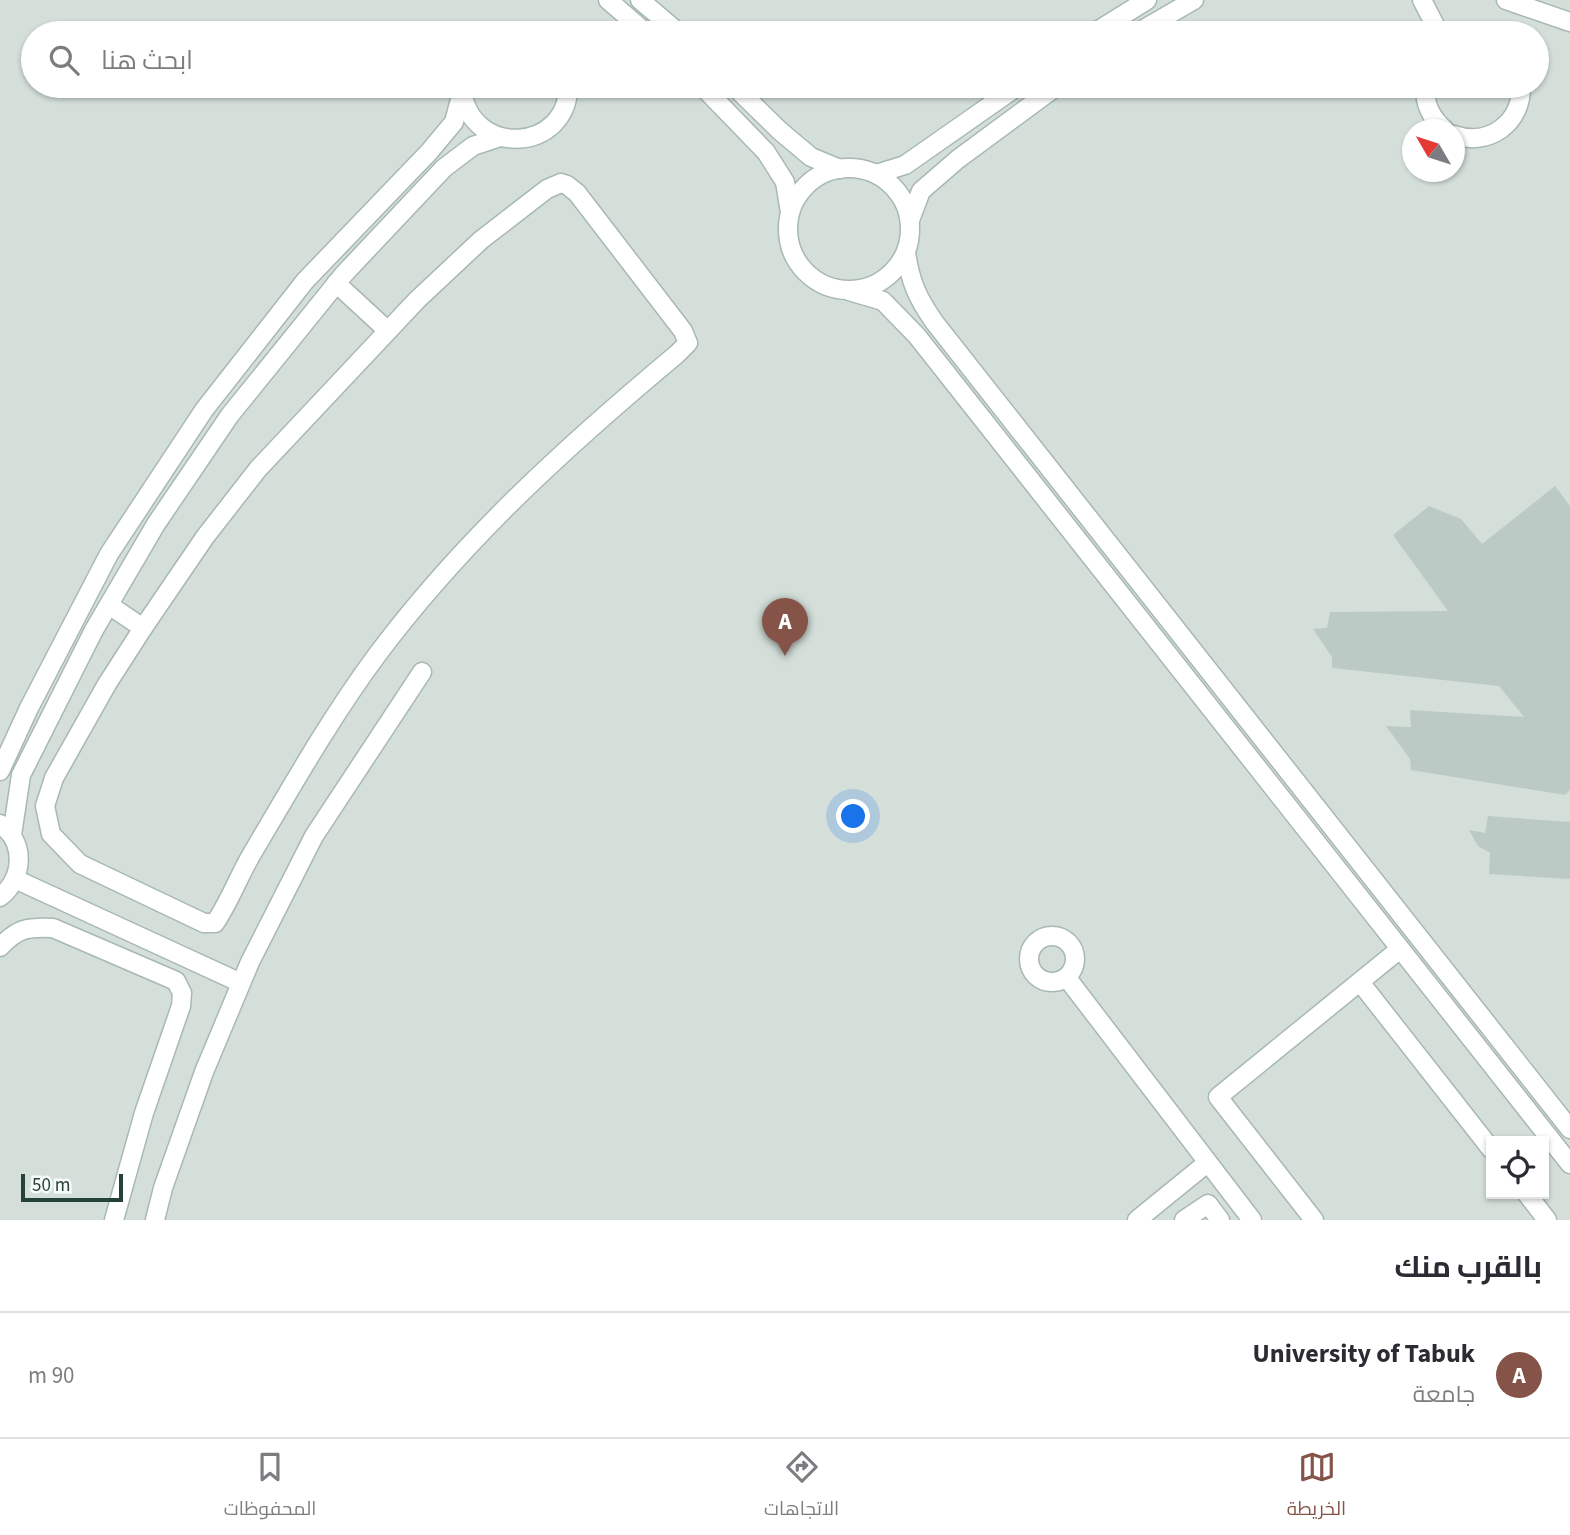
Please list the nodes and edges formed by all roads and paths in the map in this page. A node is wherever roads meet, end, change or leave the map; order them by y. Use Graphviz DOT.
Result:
graph roads {
  1 [pos="608,0"];
  2 [pos="640,0"];
  3 [pos="1147,0"];
  4 [pos="1194,0"];
  5 [pos="1422,0"];
  6 [pos="1506,0"];
  7 [pos="632,21"];
  8 [pos="665,21"];
  9 [pos="1113,21"];
  10 [pos="1158,21"];
  11 [pos="1433,21"];
  12 [pos="1570,22"];
  13 [pos="460,98"];
  14 [pos="464,98"];
  15 [pos="567,98"];
  16 [pos="714,98"];
  17 [pos="746,98"];
  18 [pos="1001,98"];
  19 [pos="1041,98"];
  20 [pos="1427,98"];
  21 [pos="1520,98"];
  22 [pos="1435,119"];
  23 [pos="500,137"];
  24 [pos="1465,138"];
  25 [pos="840,169"];
  26 [pos="876,174"];
  27 [pos="790,212"];
  28 [pos="910,220"];
  29 [pos="906,253"];
  30 [pos="337,283"];
  31 [pos="849,291"];
  32 [pos="387,331"];
  33 [pos="109,605"];
  34 [pos="143,628"];
  35 [pos="422,672"];
  36 [pos="0,771"];
  37 [pos="6,830"];
  38 [pos="15,879"];
  39 [pos="0,897"];
  40 [pos="0,947"];
  41 [pos="1400,949"];
  42 [pos="1067,978"];
  43 [pos="1360,982"];
  44 [pos="241,983"];
  45 [pos="1570,1129"];
  46 [pos="1486,1143"];
  47 [pos="1207,1163"];
  48 [pos="1570,1164"];
  49 [pos="1531,1199"];
  50 [pos="114,1220"];
  51 [pos="155,1220"];
  52 [pos="1137,1220"];
  53 [pos="1184,1220"];
  54 [pos="1220,1220"];
  55 [pos="1252,1220"];
  56 [pos="1314,1220"];
  57 [pos="1547,1220"];
  1 -- 7 [label="street"];
  2 -- 8 [label="street"];
  3 -- 9 [label="street"];
  4 -- 10 [label="street"];
  5 -- 11 [label="street"];
  6 -- 12 [label="street"];
  13 -- 36 [label="street"];
  14 -- 23 [label="street"];
  15 -- 23 [label="street"];
  16 -- 27 [label="street"];
  17 -- 25 [label="street"];
  18 -- 26 [label="street"];
  19 -- 28 [label="street"];
  20 -- 22 [label="street"];
  21 -- 24 [label="street"];
  23 -- 30 [label="street"];
  25 -- 26 [label="street"];
  25 -- 27 [label="street"];
  26 -- 28 [label="street"];
  27 -- 31 [label="street"];
  28 -- 29 [label="street"];
  29 -- 31 [label="street"];
  29 -- 45 [label="street"];
  30 -- 32 [label="street"];
  30 -- 33 [label="street"];
  31 -- 41 [label="street"];
  32 -- 34 [label="street"];
  32 -- 34 [label="street"];
  33 -- 34 [label="street"];
  33 -- 37 [label="street"];
  35 -- 44 [label="street"];
  37 -- 38 [label="street"];
  38 -- 39 [label="street"];
  38 -- 44 [label="street"];
  40 -- 50 [label="street"];
  41 -- 43 [label="street"];
  41 -- 48 [label="street"];
  42 -- 47 [label="street"];
  43 -- 46 [label="street"];
  43 -- 56 [label="street"];
  44 -- 51 [label="street"];
  47 -- 52 [label="street"];
  47 -- 55 [label="street"];
  49 -- 57 [label="street"];
  53 -- 54 [label="street"];
}
